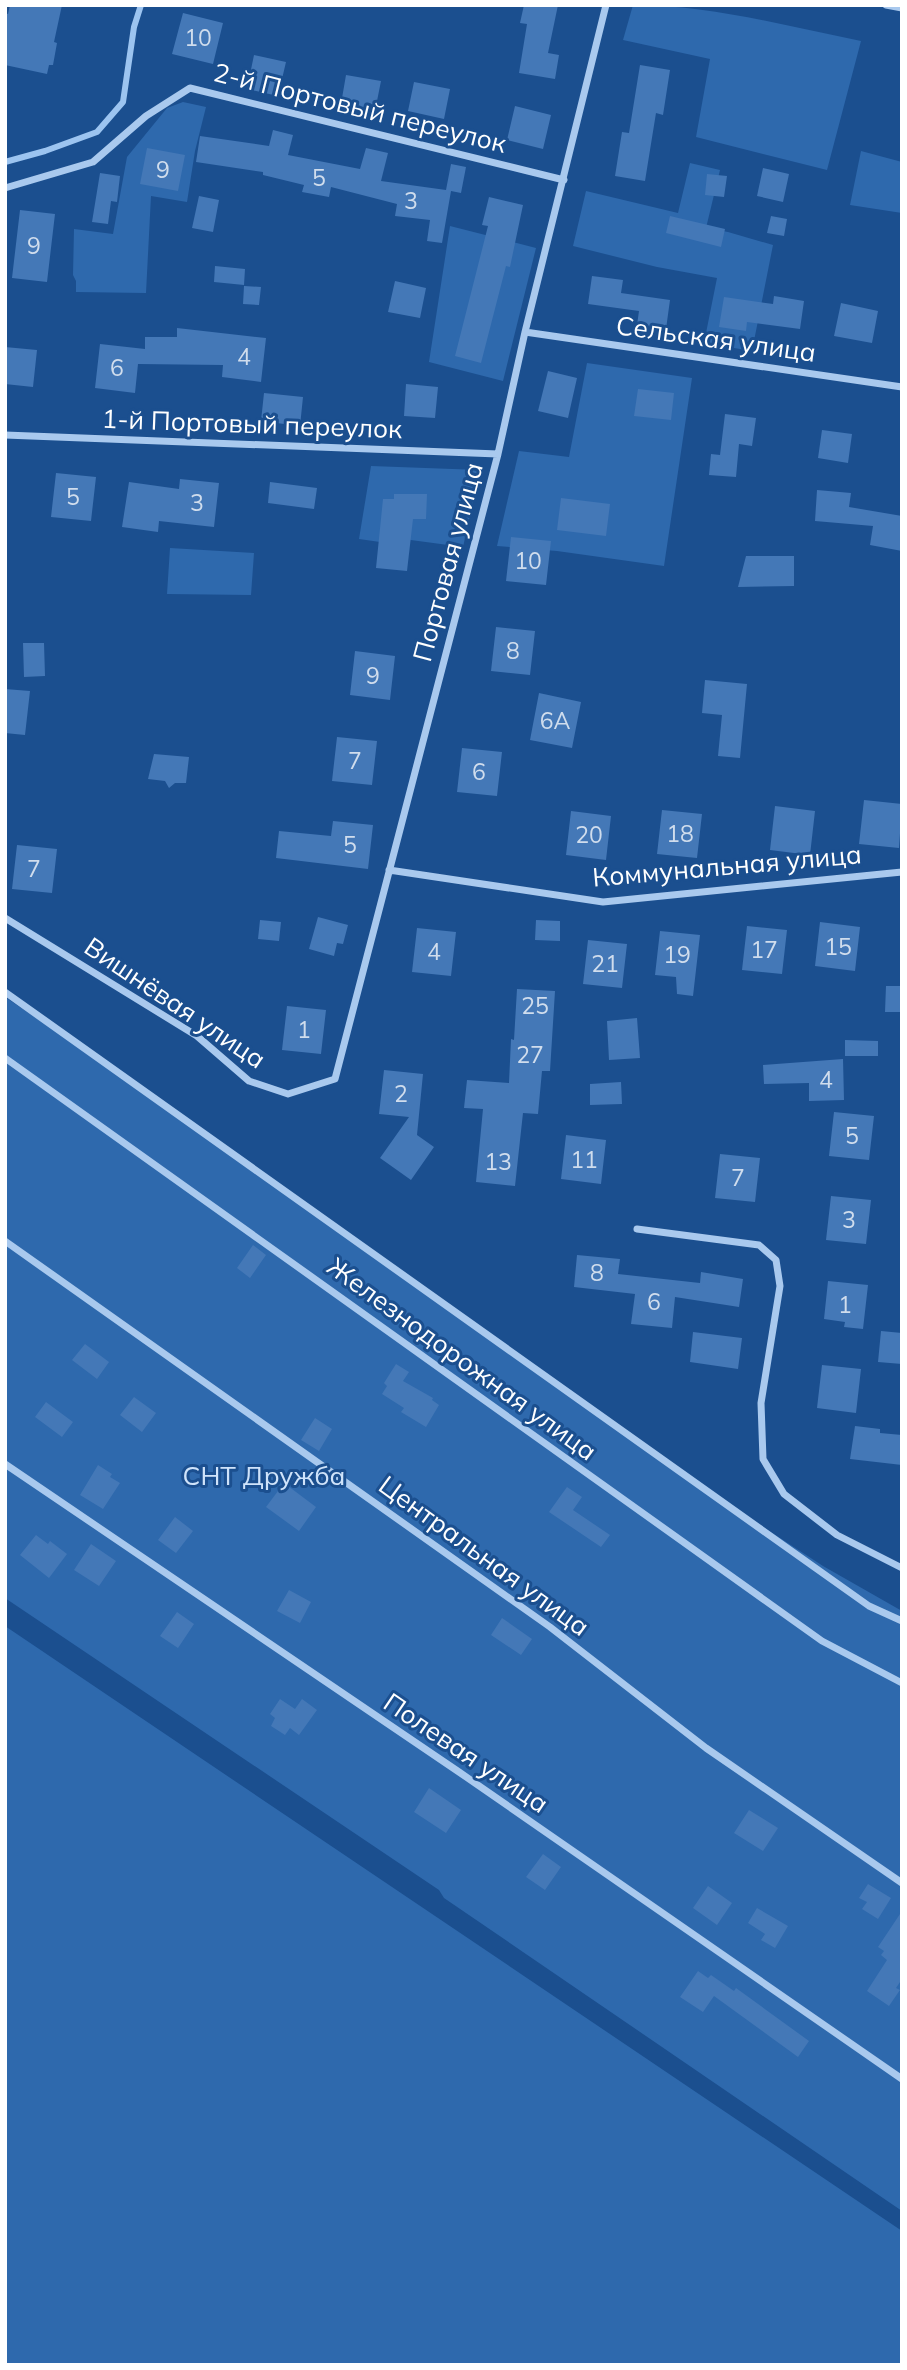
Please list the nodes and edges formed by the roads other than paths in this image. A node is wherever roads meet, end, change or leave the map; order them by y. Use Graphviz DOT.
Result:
graph roads {
  1 [pos="606,5"];
  2 [pos="886,5"];
  3 [pos="902,8"];
  4 [pos="564,180"];
  5 [pos="5,188"];
  6 [pos="525,332"];
  7 [pos="902,387"];
  8 [pos="5,435"];
  9 [pos="498,454"];
  10 [pos="389,870"];
  11 [pos="902,872"];
  12 [pos="5,918"];
  13 [pos="5,992"];
  14 [pos="5,1058"];
  15 [pos="288,1094"];
  16 [pos="636,1229"];
  17 [pos="5,1241"];
  18 [pos="5,1464"];
  19 [pos="902,1569"];
  20 [pos="902,1621"];
  21 [pos="902,1683"];
  22 [pos="902,1883"];
  23 [pos="902,2079"];
  1 -- 4 [label="street, Портовая улица"];
  2 -- 3 [label="street"];
  4 -- 5 [label="street, 2-й Портовый переулок"];
  4 -- 6 [label="street, Портовая улица"];
  6 -- 7 [label="street, Сельская улица"];
  6 -- 9 [label="street, Портовая улица"];
  8 -- 9 [label="street, 1-й Портовый переулок"];
  9 -- 10 [label="street, Портовая улица"];
  10 -- 11 [label="street, Коммунальная улица"];
  10 -- 15 [label="street, Портовая улица"];
  12 -- 15 [label="street, Вишнёвая улица"];
  13 -- 20 [label="street"];
  14 -- 21 [label="street, Железнодорожная улица"];
  16 -- 19 [label="street"];
  17 -- 22 [label="street, Центральная улица"];
  18 -- 23 [label="street, Полевая улица"];
}
